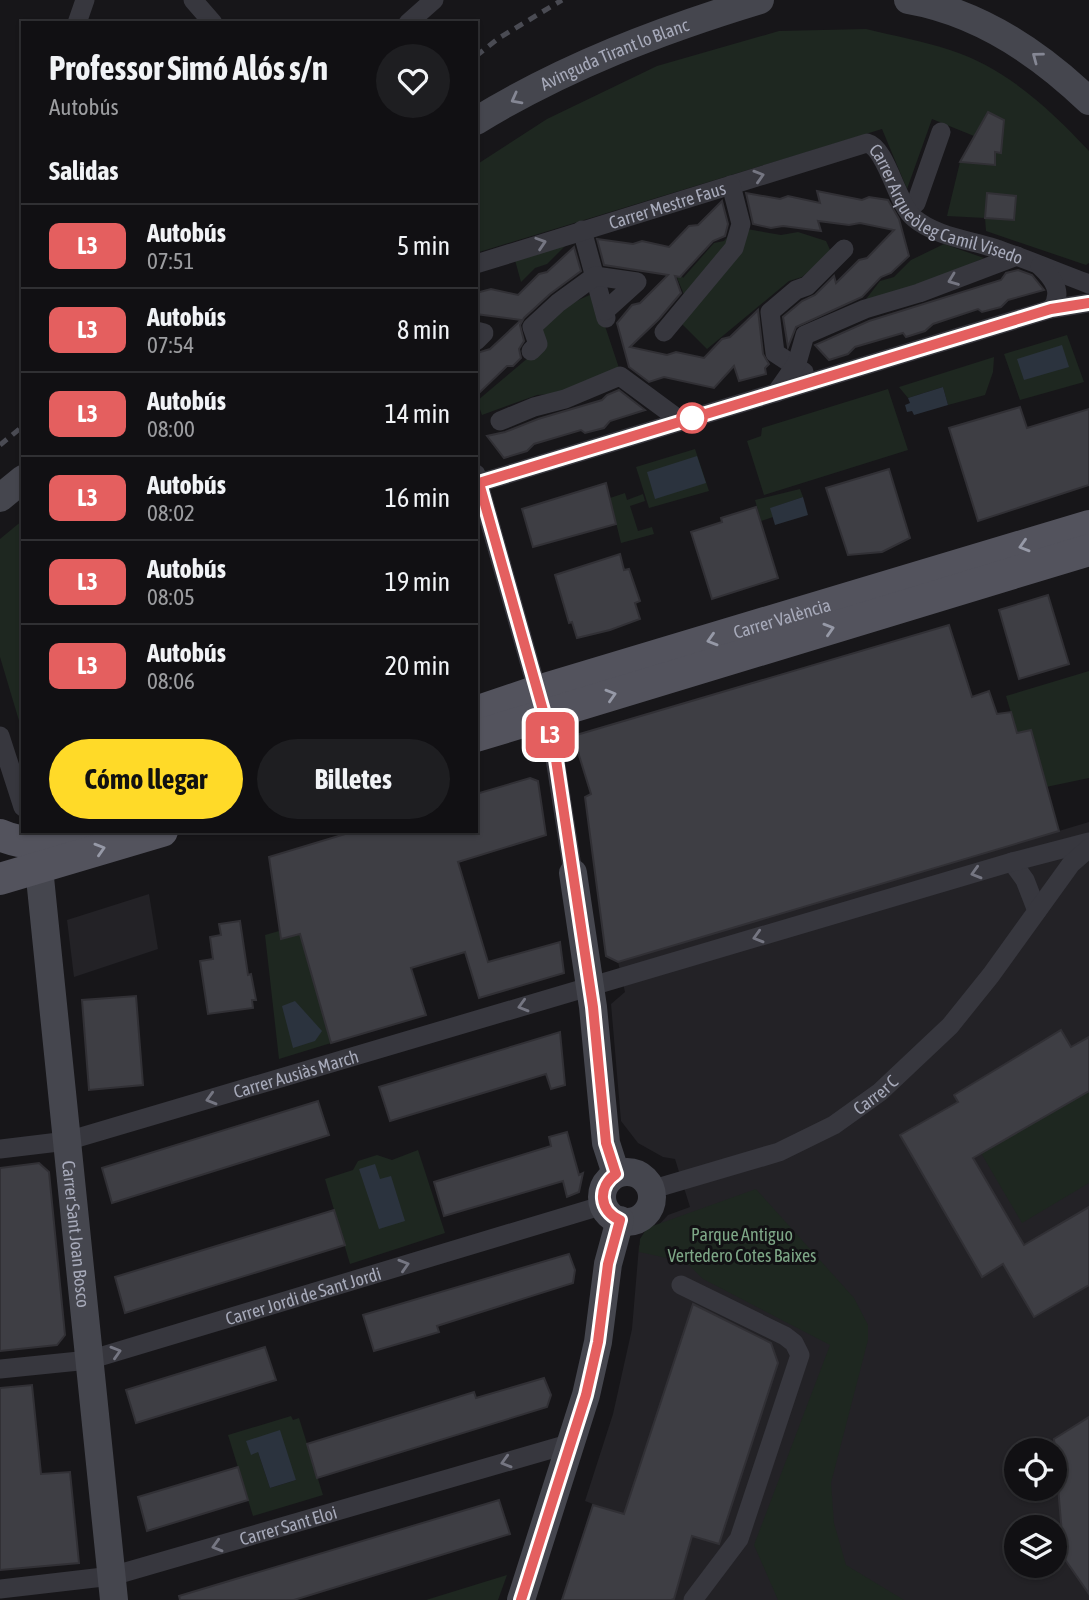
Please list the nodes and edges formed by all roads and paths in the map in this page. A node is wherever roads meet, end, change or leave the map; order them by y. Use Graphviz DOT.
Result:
graph roads {
  1 [pos="85,0"];
  2 [pos="193,0"];
  3 [pos="434,0"];
  4 [pos="760,0"];
  5 [pos="908,0"];
  6 [pos="78,21"];
  7 [pos="211,21"];
  8 [pos="410,21"];
  9 [pos="1089,101"];
  10 [pos="478,120"];
  11 [pos="941,132"];
  12 [pos="858,145"];
  13 [pos="731,185"];
  14 [pos="907,209"];
  15 [pos="582,230"];
  16 [pos="844,248"];
  17 [pos="1017,256"];
  18 [pos="478,263"];
  19 [pos="1040,265"];
  20 [pos="595,276"];
  21 [pos="1089,284"];
  22 [pos="1089,303"];
  23 [pos="1051,309"];
  24 [pos="664,332"];
  25 [pos="531,351"];
  26 [pos="795,366"];
  27 [pos="816,381"];
  28 [pos="776,393"];
  29 [pos="500,421"];
  30 [pos="681,422"];
  31 [pos="478,479"];
  32 [pos="21,481"];
  33 [pos="478,482"];
  34 [pos="0,498"];
  35 [pos="1089,526"];
  36 [pos="1089,550"];
  37 [pos="542,703"];
  38 [pos="478,712"];
  39 [pos="478,735"];
  40 [pos="0,736"];
  41 [pos="21,801"];
  42 [pos="74,833"];
  43 [pos="146,833"];
  44 [pos="0,835"];
  45 [pos="1089,842"];
  46 [pos="35,847"];
  47 [pos="1089,848"];
  48 [pos="1012,862"];
  49 [pos="573,873"];
  50 [pos="0,879"];
  51 [pos="1037,911"];
  52 [pos="589,987"];
  53 [pos="67,1141"];
  54 [pos="0,1149"];
  55 [pos="616,1174"];
  56 [pos="650,1190"];
  57 [pos="612,1213"];
  58 [pos="681,1285"];
  59 [pos="89,1360"];
  60 [pos="0,1369"];
  61 [pos="572,1443"];
  62 [pos="113,1588"];
  63 [pos="0,1589"];
  64 [pos="521,1600"];
  65 [pos="693,1600"];
  1 -- 6 [label="street"];
  2 -- 7 [label="street"];
  3 -- 8 [label="street"];
  4 -- 10 [label="street, Avinguda Tirant lo Blanc, one-way"];
  9 -- 5 [label="street, one-way"];
  11 -- 14 [label="street"];
  13 -- 12 [label="street, Carrer Mestre Faus, one-way"];
  12 -- 14 [label="street, Carrer Arqueòleg Camil Visedo"];
  13 -- 15 [label="street, Carrer Mestre Faus"];
  13 -- 24 [label="street"];
  14 -- 17 [label="street, Carrer Arqueòleg Camil Visedo"];
  18 -- 15 [label="street, Carrer Mestre Faus, one-way"];
  15 -- 20 [label="street"];
  16 -- 26 [label="street"];
  17 -- 19 [label="street, Carrer Arqueòleg Camil Visedo"];
  17 -- 26 [label="street, one-way"];
  19 -- 21 [label="street, Carrer Arqueòleg Camil Visedo"];
  19 -- 23 [label="street, Carrer Arqueòleg Camil Visedo"];
  20 -- 20 [label="street"];
  20 -- 25 [label="street"];
  22 -- 23 [label="street"];
  23 -- 27 [label="street"];
  26 -- 27 [label="street"];
  26 -- 28 [label="street"];
  27 -- 28 [label="street"];
  28 -- 30 [label="street"];
  29 -- 30 [label="street"];
  30 -- 31 [label="street"];
  32 -- 34 [label="street"];
  33 -- 37 [label="street"];
  35 -- 37 [label="main road, Carrer València, one-way"];
  37 -- 36 [label="main road, Carrer València, one-way"];
  37 -- 38 [label="main road, Carrer València"];
  37 -- 39 [label="main road, Carrer València"];
  37 -- 49 [label="street"];
  40 -- 41 [label="street"];
  42 -- 46 [label="main road"];
  46 -- 43 [label="main road, one-way"];
  44 -- 46 [label="main road"];
  45 -- 48 [label="street"];
  46 -- 50 [label="main road"];
  46 -- 53 [label="street, Carrer Sant Joan Bosco"];
  47 -- 51 [label="street, Carrer C"];
  48 -- 51 [label="street"];
  48 -- 52 [label="street, one-way"];
  49 -- 52 [label="street"];
  51 -- 56 [label="street, Carrer C"];
  52 -- 53 [label="street, Carrer Ausiàs March, one-way"];
  52 -- 55 [label="street"];
  53 -- 54 [label="street, Carrer Ausiàs March"];
  53 -- 59 [label="street, Carrer Sant Joan Bosco"];
  55 -- 56 [label="street"];
  55 -- 57 [label="street"];
  56 -- 57 [label="street"];
  59 -- 57 [label="street, Carrer Jordi de Sant Jordi, one-way"];
  57 -- 61 [label="street"];
  58 -- 65 [label="street"];
  59 -- 60 [label="street, Carrer Jordi de Sant Jordi"];
  59 -- 62 [label="street, Carrer Sant Joan Bosco"];
  61 -- 62 [label="street, Carrer Sant Eloi, one-way"];
  61 -- 64 [label="street"];
  62 -- 63 [label="street, Carrer Sant Eloi"];
}
